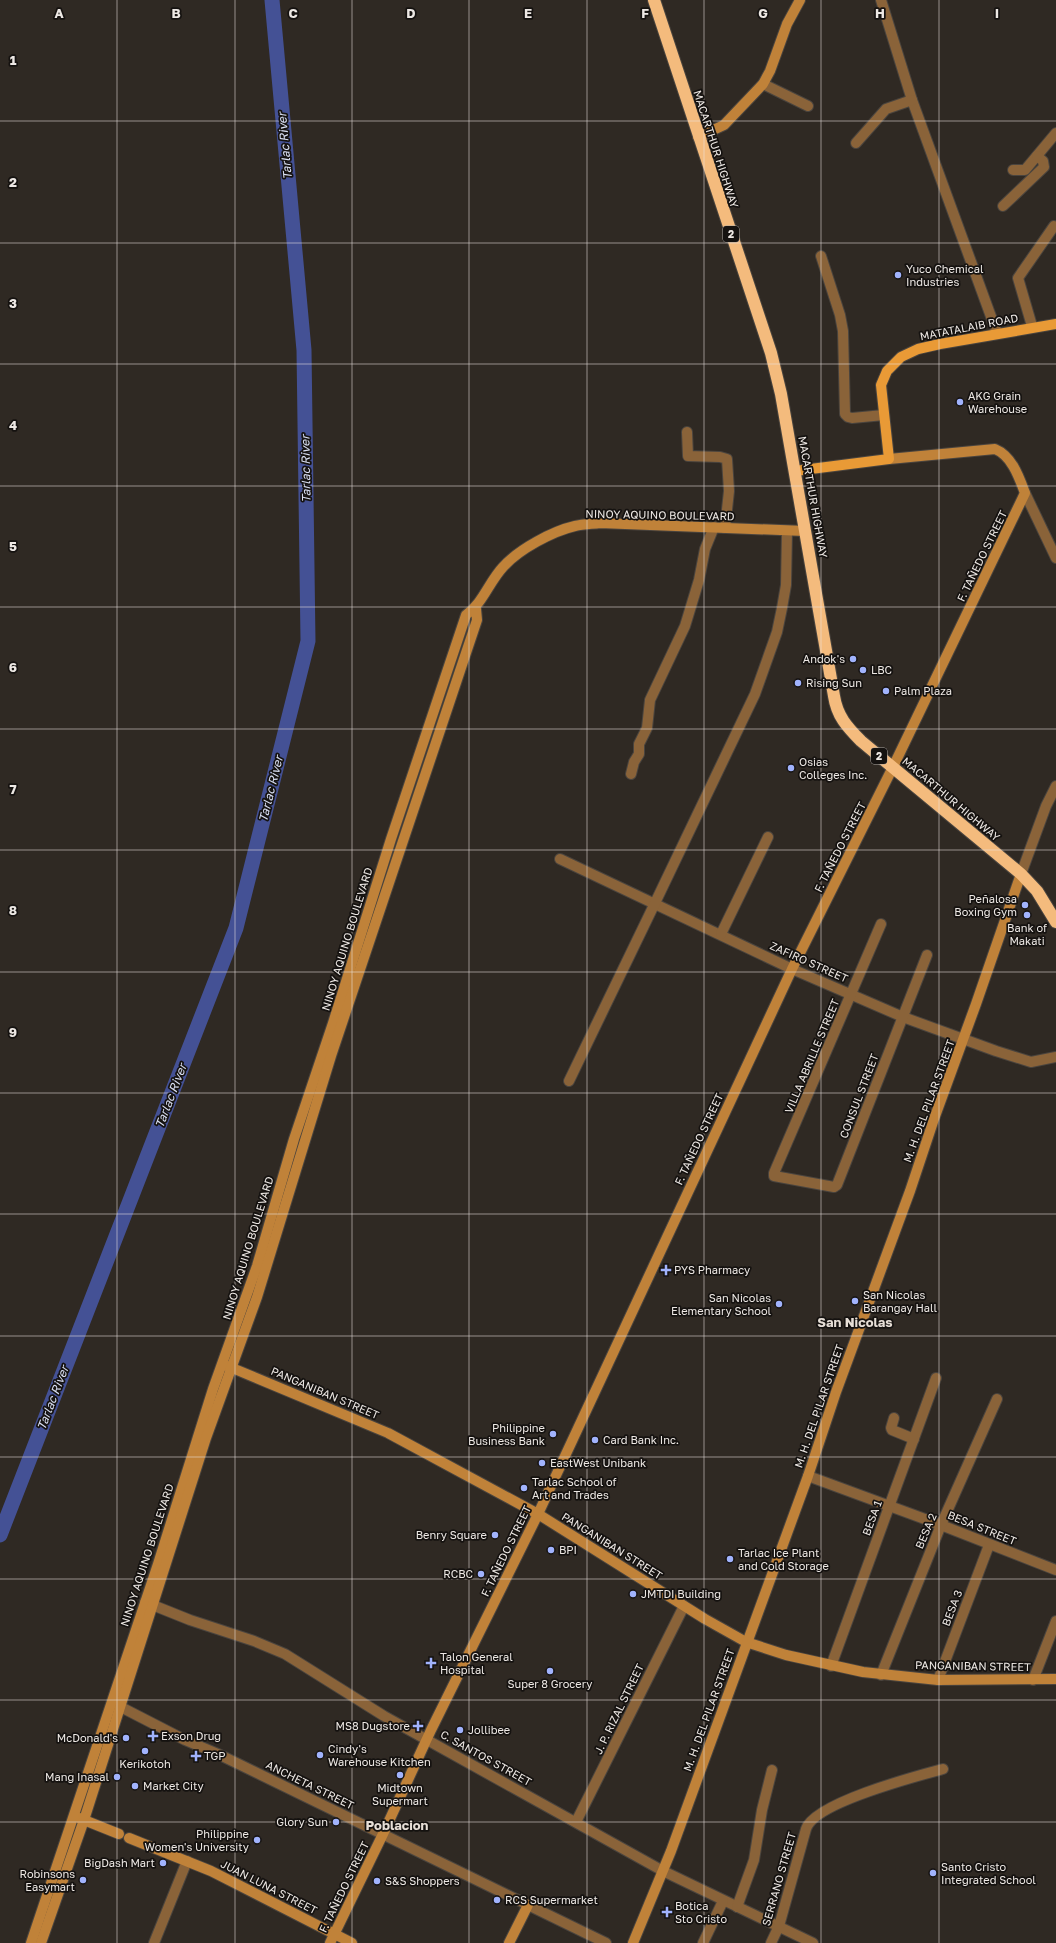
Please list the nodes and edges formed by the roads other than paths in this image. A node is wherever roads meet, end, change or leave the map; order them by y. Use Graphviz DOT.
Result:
graph roads {
  1 [pos="654,0"];
  2 [pos="800,0"];
  3 [pos="880,0"];
  4 [pos="763,84"];
  5 [pos="912,100"];
  6 [pos="808,106"];
  7 [pos="1056,133"];
  8 [pos="698,137"];
  9 [pos="856,143"];
  10 [pos="1037,156"];
  11 [pos="1013,170"];
  12 [pos="1003,206"];
  13 [pos="1054,226"];
  14 [pos="821,256"];
  15 [pos="1056,324"];
  16 [pos="1032,326"];
  17 [pos="997,334"];
  18 [pos="884,415"];
  19 [pos="687,432"];
  20 [pos="889,459"];
  21 [pos="795,471"];
  22 [pos="1025,493"];
  23 [pos="714,527"];
  24 [pos="725,528"];
  25 [pos="787,531"];
  26 [pos="806,531"];
  27 [pos="1056,558"];
  28 [pos="893,768"];
  29 [pos="631,774"];
  30 [pos="1056,786"];
  31 [pos="768,837"];
  32 [pos="560,859"];
  33 [pos="1021,874"];
  34 [pos="655,904"];
  35 [pos="1056,922"];
  36 [pos="882,924"];
  37 [pos="721,934"];
  38 [pos="927,955"];
  39 [pos="792,969"];
  40 [pos="851,994"];
  41 [pos="902,1017"];
  42 [pos="964,1039"];
  43 [pos="1056,1057"];
  44 [pos="569,1081"];
  45 [pos="774,1175"];
  46 [pos="226,1366"];
  47 [pos="936,1378"];
  48 [pos="997,1399"];
  49 [pos="894,1418"];
  50 [pos="914,1440"];
  51 [pos="808,1476"];
  52 [pos="889,1506"];
  53 [pos="538,1514"];
  54 [pos="941,1525"];
  55 [pos="989,1545"];
  56 [pos="1056,1570"];
  57 [pos="149,1604"];
  58 [pos="684,1606"];
  59 [pos="1056,1621"];
  60 [pos="746,1642"];
  61 [pos="832,1666"];
  62 [pos="881,1675"];
  63 [pos="1056,1679"];
  64 [pos="938,1680"];
  65 [pos="1033,1680"];
  66 [pos="112,1702"];
  67 [pos="121,1706"];
  68 [pos="427,1739"];
  69 [pos="943,1769"];
  70 [pos="772,1770"];
  71 [pos="74,1816"];
  72 [pos="84,1820"];
  73 [pos="576,1822"];
  74 [pos="119,1834"];
  75 [pos="383,1834"];
  76 [pos="129,1838"];
  77 [pos="187,1861"];
  78 [pos="663,1871"];
  79 [pos="723,1901"];
  80 [pos="528,1905"];
  81 [pos="737,1907"];
  82 [pos="779,1926"];
  83 [pos="332,1938"];
  84 [pos="31,1943"];
  85 [pos="41,1943"];
  86 [pos="154,1943"];
  87 [pos="352,1943"];
  88 [pos="509,1943"];
  89 [pos="606,1943"];
  90 [pos="633,1943"];
  91 [pos="703,1943"];
  92 [pos="771,1943"];
  93 [pos="813,1943"];
  1 -- 8 [label="highway, MACARTHUR HIGHWAY / 2"];
  2 -- 4 [label="main road"];
  3 -- 5 [label="street"];
  4 -- 6 [label="street"];
  4 -- 8 [label="main road"];
  5 -- 9 [label="street"];
  5 -- 17 [label="street"];
  7 -- 10 [label="street"];
  8 -- 21 [label="highway, MACARTHUR HIGHWAY / 2"];
  10 -- 11 [label="street"];
  10 -- 12 [label="street"];
  13 -- 16 [label="street"];
  14 -- 18 [label="street"];
  15 -- 16 [label="main road, MATATALAIB ROAD"];
  16 -- 17 [label="main road, MATATALAIB ROAD"];
  17 -- 18 [label="main road, MATATALAIB ROAD"];
  18 -- 20 [label="main road, MATATALAIB ROAD"];
  19 -- 24 [label="street"];
  20 -- 21 [label="main road"];
  20 -- 22 [label="main road"];
  21 -- 26 [label="highway, MACARTHUR HIGHWAY / 2"];
  22 -- 27 [label="street"];
  22 -- 28 [label="main road, F. TAÑEDO STREET"];
  23 -- 24 [label="main road, NINOY AQUINO BOULEVARD"];
  23 -- 29 [label="street"];
  23 -- 46 [label="main road, NINOY AQUINO BOULEVARD"];
  24 -- 25 [label="main road, NINOY AQUINO BOULEVARD"];
  25 -- 26 [label="main road, NINOY AQUINO BOULEVARD"];
  25 -- 34 [label="street"];
  26 -- 28 [label="highway, MACARTHUR HIGHWAY / 2"];
  28 -- 33 [label="highway, MACARTHUR HIGHWAY / 2"];
  28 -- 39 [label="main road, F. TAÑEDO STREET"];
  30 -- 33 [label="street"];
  31 -- 37 [label="street"];
  32 -- 34 [label="street, ZAFIRO STREET"];
  33 -- 35 [label="highway, MACARTHUR HIGHWAY / 2"];
  33 -- 42 [label="main road, M. H. DEL PILAR STREET"];
  34 -- 37 [label="street, ZAFIRO STREET"];
  34 -- 44 [label="street"];
  36 -- 40 [label="street, VILLA ABRILLE STREET"];
  37 -- 39 [label="street, ZAFIRO STREET"];
  38 -- 41 [label="street, CONSUL STREET"];
  39 -- 40 [label="street, ZAFIRO STREET"];
  39 -- 53 [label="main road, F. TAÑEDO STREET"];
  40 -- 41 [label="street, ZAFIRO STREET"];
  40 -- 45 [label="street, VILLA ABRILLE STREET"];
  41 -- 42 [label="street, ZAFIRO STREET"];
  41 -- 45 [label="street, CONSUL STREET"];
  42 -- 43 [label="street, ZAFIRO STREET"];
  42 -- 51 [label="main road, M. H. DEL PILAR STREET"];
  46 -- 53 [label="main road, PANGANIBAN STREET"];
  46 -- 57 [label="main road, NINOY AQUINO BOULEVARD"];
  47 -- 50 [label="street, BESA 1"];
  48 -- 54 [label="street, BESA 2"];
  49 -- 50 [label="street"];
  50 -- 52 [label="street, BESA 1"];
  51 -- 52 [label="street, BESA STREET"];
  51 -- 60 [label="main road, M. H. DEL PILAR STREET"];
  52 -- 54 [label="street, BESA STREET"];
  52 -- 61 [label="street, BESA 1"];
  53 -- 58 [label="main road, PANGANIBAN STREET"];
  53 -- 68 [label="main road, F. TAÑEDO STREET"];
  54 -- 55 [label="street, BESA STREET"];
  54 -- 62 [label="street, BESA 2"];
  55 -- 56 [label="street, BESA STREET"];
  55 -- 64 [label="street, BESA 3"];
  57 -- 66 [label="main road, NINOY AQUINO BOULEVARD"];
  57 -- 67 [label="main road, NINOY AQUINO BOULEVARD"];
  57 -- 68 [label="street, C. SANTOS STREET"];
  58 -- 60 [label="main road, PANGANIBAN STREET"];
  58 -- 73 [label="street, J. P. RIZAL STREET"];
  59 -- 65 [label="street"];
  60 -- 61 [label="main road, PANGANIBAN STREET"];
  60 -- 78 [label="main road, M. H. DEL PILAR STREET"];
  61 -- 62 [label="main road, PANGANIBAN STREET"];
  62 -- 64 [label="main road, PANGANIBAN STREET"];
  63 -- 65 [label="main road, PANGANIBAN STREET"];
  64 -- 65 [label="main road, PANGANIBAN STREET"];
  66 -- 67 [label="street, ANCHETA STREET"];
  66 -- 71 [label="main road, NINOY AQUINO BOULEVARD"];
  67 -- 72 [label="main road, NINOY AQUINO BOULEVARD"];
  67 -- 75 [label="street, ANCHETA STREET"];
  68 -- 73 [label="street, C. SANTOS STREET"];
  68 -- 75 [label="main road, F. TAÑEDO STREET"];
  69 -- 82 [label="street, SERRANO STREET"];
  70 -- 81 [label="street"];
  71 -- 72 [label="main road"];
  71 -- 84 [label="main road, NINOY AQUINO BOULEVARD"];
  72 -- 74 [label="main road"];
  72 -- 85 [label="main road, NINOY AQUINO BOULEVARD"];
  73 -- 78 [label="street, C. SANTOS STREET"];
  75 -- 80 [label="street, ANCHETA STREET"];
  75 -- 83 [label="main road, F. TAÑEDO STREET"];
  76 -- 77 [label="main road, JUAN LUNA STREET"];
  77 -- 83 [label="main road, JUAN LUNA STREET"];
  77 -- 86 [label="street"];
  78 -- 79 [label="street, C. SANTOS STREET"];
  78 -- 90 [label="main road, M. H. DEL PILAR STREET"];
  79 -- 81 [label="street, C. SANTOS STREET"];
  79 -- 91 [label="street"];
  80 -- 88 [label="main road"];
  80 -- 89 [label="street, ANCHETA STREET"];
  81 -- 82 [label="street, C. SANTOS STREET"];
  82 -- 92 [label="street, SERRANO STREET"];
  82 -- 93 [label="street, C. SANTOS STREET"];
  83 -- 87 [label="main road, JUAN LUNA STREET"];
}
